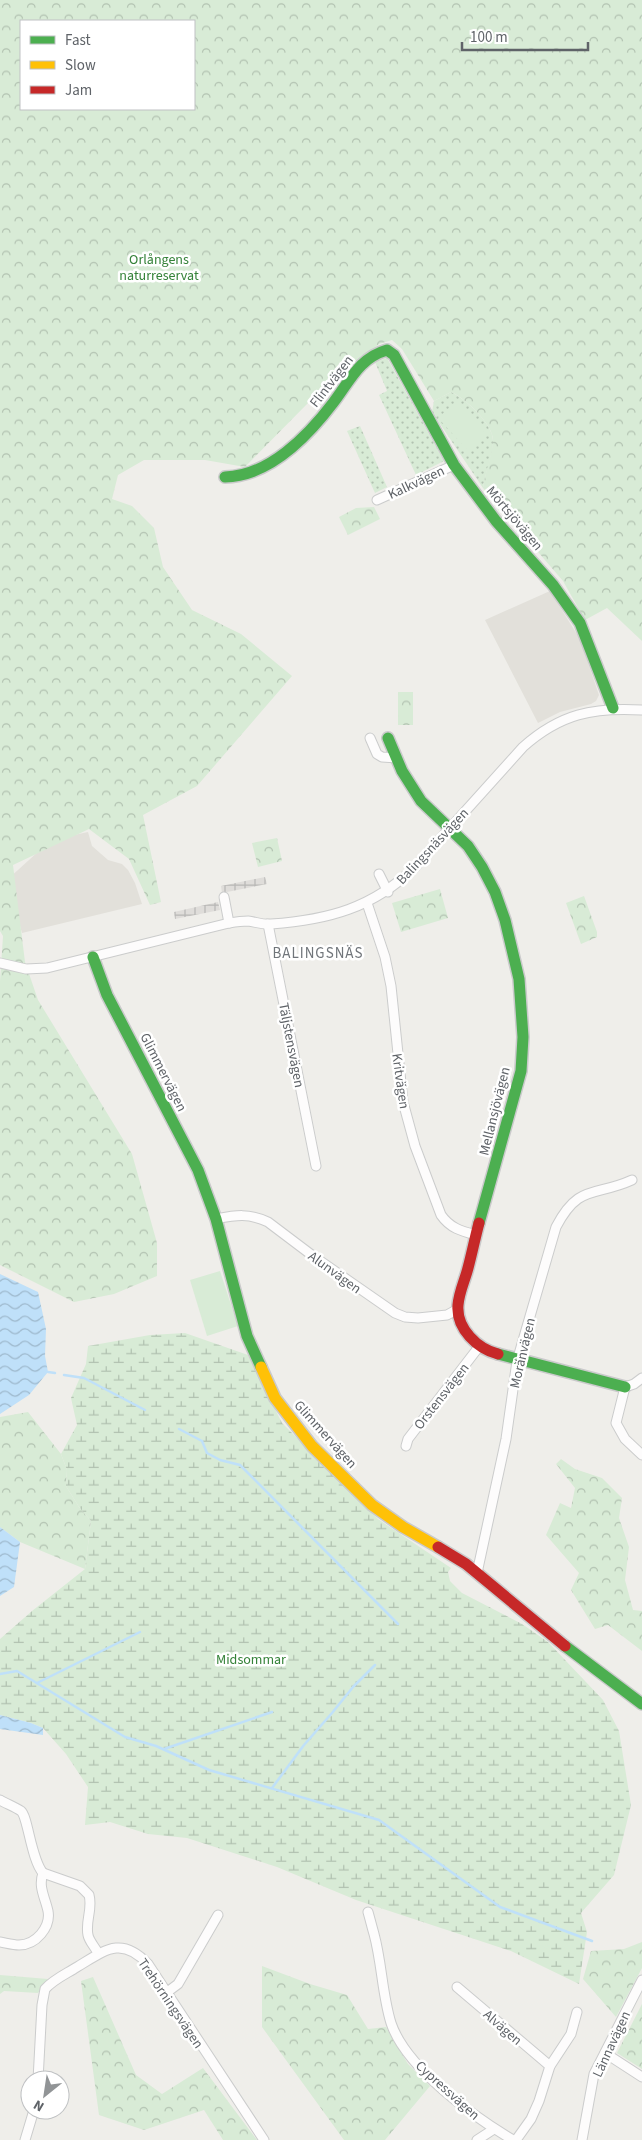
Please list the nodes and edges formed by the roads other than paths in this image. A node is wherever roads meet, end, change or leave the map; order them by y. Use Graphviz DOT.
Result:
graph roads {
  1 [pos="387,350"];
  2 [pos="454,465"];
  3 [pos="225,477"];
  4 [pos="378,500"];
  5 [pos="612,708"];
  6 [pos="639,709"];
  7 [pos="370,738"];
  8 [pos="388,738"];
  9 [pos="397,758"];
  10 [pos="449,829"];
  11 [pos="379,874"];
  12 [pos="388,892"];
  13 [pos="224,897"];
  14 [pos="368,903"];
  15 [pos="229,923"];
  16 [pos="268,924"];
  17 [pos="93,957"];
  18 [pos="0,963"];
  19 [pos="316,1166"];
  20 [pos="632,1180"];
  21 [pos="216,1219"];
  22 [pos="476,1235"];
  23 [pos="458,1309"];
  24 [pos="478,1348"];
  25 [pos="517,1361"];
  26 [pos="642,1378"];
  27 [pos="625,1387"];
  28 [pos="406,1446"];
  29 [pos="642,1455"];
  30 [pos="477,1573"];
  31 [pos="642,1704"];
  32 [pos="0,1800"];
  33 [pos="43,1873"];
  34 [pos="368,1912"];
  35 [pos="218,1915"];
  36 [pos="0,1942"];
  37 [pos="98,1953"];
  38 [pos="642,1980"];
  39 [pos="457,1987"];
  40 [pos="166,1993"];
  41 [pos="577,2012"];
  42 [pos="604,2053"];
  43 [pos="550,2066"];
  44 [pos="39,2070"];
  45 [pos="642,2077"];
  46 [pos="31,2120"];
  47 [pos="494,2129"];
  48 [pos="25,2140"];
  49 [pos="264,2140"];
  50 [pos="477,2140"];
  51 [pos="514,2140"];
  52 [pos="582,2140"];
  1 -- 2 [label="street, Mörtsjövägen"];
  1 -- 3 [label="street, Flintvägen"];
  2 -- 4 [label="street, Kalkvägen"];
  2 -- 5 [label="street, Mörtsjövägen"];
  5 -- 6 [label="street, Balingsnäsvägen"];
  5 -- 10 [label="street, Balingsnäsvägen"];
  7 -- 9 [label="street"];
  8 -- 9 [label="street, Mellansjövägen"];
  9 -- 10 [label="street, Mellansjövägen"];
  10 -- 12 [label="street, Balingsnäsvägen"];
  10 -- 22 [label="street, Mellansjövägen"];
  11 -- 12 [label="street"];
  12 -- 14 [label="street, Balingsnäsvägen"];
  13 -- 15 [label="street"];
  14 -- 16 [label="street, Balingsnäsvägen"];
  14 -- 22 [label="street, Kritvägen"];
  15 -- 16 [label="street, Balingsnäsvägen"];
  15 -- 17 [label="street, Balingsnäsvägen"];
  16 -- 19 [label="street, Täljstensvägen"];
  17 -- 18 [label="street, Balingsnäsvägen"];
  17 -- 21 [label="street, Glimmervägen"];
  20 -- 25 [label="street, Moränvägen"];
  21 -- 23 [label="street, Alunvägen"];
  21 -- 30 [label="street, Glimmervägen"];
  22 -- 23 [label="street, Mellansjövägen"];
  23 -- 24 [label="street"];
  24 -- 25 [label="street"];
  24 -- 28 [label="street, Orstensvägen"];
  25 -- 27 [label="street"];
  25 -- 30 [label="street, Moränvägen"];
  26 -- 27 [label="street"];
  27 -- 29 [label="street"];
  30 -- 31 [label="street, Glimmervägen"];
  32 -- 33 [label="street"];
  33 -- 36 [label="street"];
  33 -- 37 [label="street"];
  34 -- 47 [label="street, Cypressvägen"];
  35 -- 40 [label="street"];
  37 -- 40 [label="street, Trehörningsvägen"];
  37 -- 44 [label="street, Trehörningsvägen"];
  38 -- 42 [label="street, Lännavägen"];
  39 -- 43 [label="street, Alvägen"];
  40 -- 49 [label="street, Trehörningsvägen"];
  41 -- 43 [label="street"];
  42 -- 45 [label="street"];
  42 -- 52 [label="street, Lännavägen"];
  43 -- 51 [label="street"];
  46 -- 48 [label="street"];
  47 -- 50 [label="street"];
  47 -- 51 [label="street, Cypressvägen"];
}
